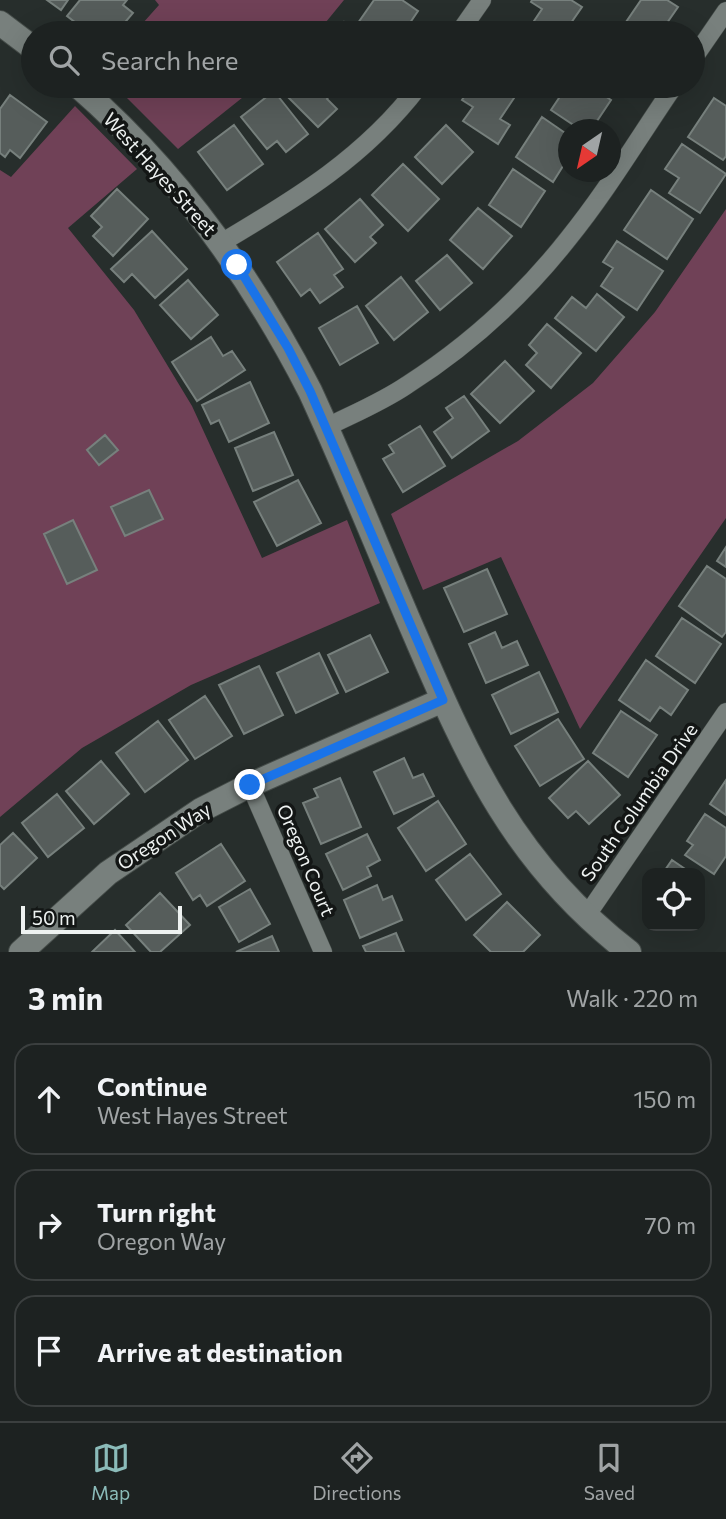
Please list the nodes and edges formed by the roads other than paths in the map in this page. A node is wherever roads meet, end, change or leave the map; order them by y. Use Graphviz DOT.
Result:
graph roads {
  1 [pos="482,0"];
  2 [pos="726,11"];
  3 [pos="467,21"];
  4 [pos="0,23"];
  5 [pos="21,39"];
  6 [pos="705,42"];
  7 [pos="91,98"];
  8 [pos="409,98"];
  9 [pos="666,98"];
  10 [pos="221,243"];
  11 [pos="327,428"];
  12 [pos="443,700"];
  13 [pos="726,712"];
  14 [pos="250,785"];
  15 [pos="587,915"];
  16 [pos="21,952"];
  17 [pos="323,952"];
  18 [pos="629,952"];
  1 -- 3 [label="street"];
  2 -- 6 [label="street"];
  4 -- 5 [label="street"];
  7 -- 10 [label="street, West Hayes Street"];
  8 -- 10 [label="street"];
  9 -- 11 [label="street"];
  10 -- 11 [label="street, West Hayes Street"];
  11 -- 12 [label="street, West Hayes Street"];
  12 -- 14 [label="street, Oregon Way"];
  12 -- 15 [label="street, West Hayes Street"];
  13 -- 15 [label="street, South Columbia Drive"];
  14 -- 16 [label="street, Oregon Way"];
  14 -- 17 [label="street, Oregon Court"];
  15 -- 18 [label="street, West Hayes Street"];
}
